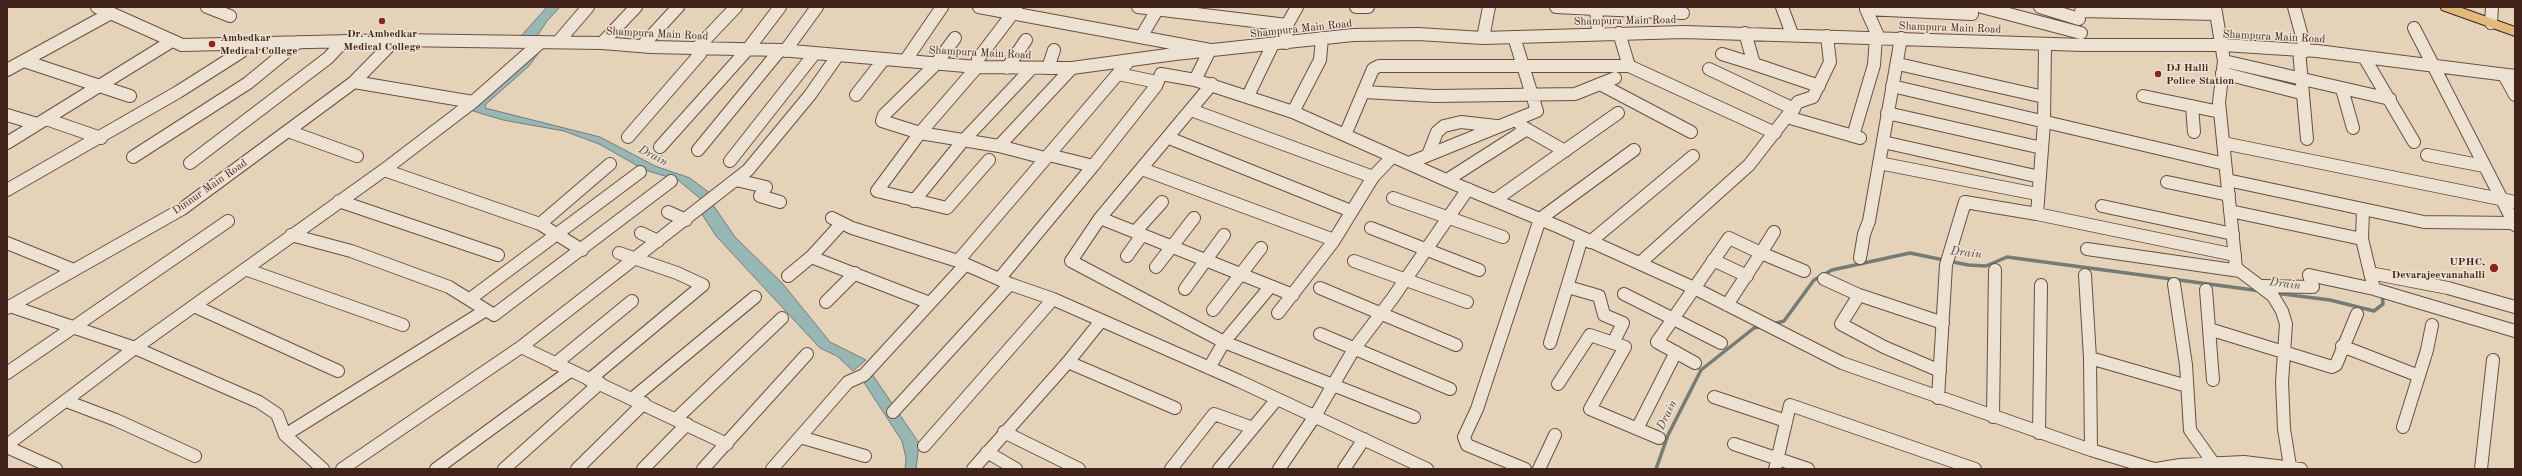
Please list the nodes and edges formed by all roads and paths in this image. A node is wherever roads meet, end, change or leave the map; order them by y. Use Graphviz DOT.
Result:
graph roads {
  1 [pos="207,7"];
  2 [pos="588,7"];
  3 [pos="636,7"];
  4 [pos="678,7"];
  5 [pos="736,7"];
  6 [pos="780,7"];
  7 [pos="817,7"];
  8 [pos="942,7"];
  9 [pos="979,7"];
  10 [pos="1138,7"];
  11 [pos="1297,7"];
  12 [pos="1356,7"];
  13 [pos="1368,7"];
  14 [pos="1486,7"];
  15 [pos="1556,7"];
  16 [pos="1782,7"];
  17 [pos="1972,7"];
  18 [pos="1982,7"];
  19 [pos="2040,7"];
  20 [pos="2294,7"];
  21 [pos="2447,7"];
  22 [pos="2492,7"];
  23 [pos="1596,8"];
  24 [pos="1885,8"];
  25 [pos="105,9"];
  26 [pos="1015,10"];
  27 [pos="1157,10"];
  28 [pos="1684,10"];
  29 [pos="2148,10"];
  30 [pos="2215,11"];
  31 [pos="2081,12"];
  32 [pos="230,16"];
  33 [pos="2491,23"];
  34 [pos="1286,25"];
  35 [pos="2414,28"];
  36 [pos="1684,32"];
  37 [pos="2515,32"];
  38 [pos="1598,33"];
  39 [pos="1619,33"];
  40 [pos="1745,33"];
  41 [pos="1792,34"];
  42 [pos="2081,34"];
  43 [pos="1514,36"];
  44 [pos="1827,36"];
  45 [pos="1141,37"];
  46 [pos="955,38"];
  47 [pos="1322,38"];
  48 [pos="1483,38"];
  49 [pos="1878,38"];
  50 [pos="1901,38"];
  51 [pos="395,40"];
  52 [pos="1026,40"];
  53 [pos="172,41"];
  54 [pos="344,41"];
  55 [pos="298,42"];
  56 [pos="541,42"];
  57 [pos="558,42"];
  58 [pos="249,43"];
  59 [pos="602,43"];
  60 [pos="1286,43"];
  61 [pos="1273,44"];
  62 [pos="2046,44"];
  63 [pos="2083,45"];
  64 [pos="2223,45"];
  65 [pos="642,46"];
  66 [pos="698,48"];
  67 [pos="748,49"];
  68 [pos="1054,50"];
  69 [pos="1210,50"];
  70 [pos="783,51"];
  71 [pos="2302,51"];
  72 [pos="815,53"];
  73 [pos="1722,54"];
  74 [pos="838,55"];
  75 [pos="2364,57"];
  76 [pos="884,59"];
  77 [pos="24,61"];
  78 [pos="905,61"];
  79 [pos="2224,61"];
  80 [pos="1128,62"];
  81 [pos="936,64"];
  82 [pos="1754,64"];
  83 [pos="1898,64"];
  84 [pos="1524,66"];
  85 [pos="1629,66"];
  86 [pos="2435,66"];
  87 [pos="977,67"];
  88 [pos="1007,68"];
  89 [pos="1032,68"];
  90 [pos="1048,68"];
  91 [pos="1072,68"];
  92 [pos="1709,69"];
  93 [pos="7,70"];
  94 [pos="2222,73"];
  95 [pos="1118,74"];
  96 [pos="2504,75"];
  97 [pos="2515,76"];
  98 [pos="1615,78"];
  99 [pos="1195,80"];
  100 [pos="2300,80"];
  101 [pos="354,82"];
  102 [pos="1158,82"];
  103 [pos="1212,84"];
  104 [pos="1600,84"];
  105 [pos="98,86"];
  106 [pos="1819,86"];
  107 [pos="1892,86"];
  108 [pos="2342,89"];
  109 [pos="1364,92"];
  110 [pos="2301,93"];
  111 [pos="856,95"];
  112 [pos="1533,95"];
  113 [pos="2515,95"];
  114 [pos="130,96"];
  115 [pos="1248,96"];
  116 [pos="2143,96"];
  117 [pos="2044,97"];
  118 [pos="2390,99"];
  119 [pos="473,102"];
  120 [pos="2192,106"];
  121 [pos="1191,110"];
  122 [pos="1293,112"];
  123 [pos="2220,112"];
  124 [pos="1618,113"];
  125 [pos="1790,113"];
  126 [pos="1887,113"];
  127 [pos="7,114"];
  128 [pos="1510,121"];
  129 [pos="42,122"];
  130 [pos="2044,123"];
  131 [pos="1497,126"];
  132 [pos="2353,128"];
  133 [pos="1526,130"];
  134 [pos="288,131"];
  135 [pos="1691,132"];
  136 [pos="2194,132"];
  137 [pos="920,133"];
  138 [pos="1775,133"];
  139 [pos="1345,135"];
  140 [pos="628,137"];
  141 [pos="101,138"];
  142 [pos="1168,138"];
  143 [pos="2307,139"];
  144 [pos="962,142"];
  145 [pos="1883,142"];
  146 [pos="2414,142"];
  147 [pos="7,143"];
  148 [pos="2223,143"];
  149 [pos="999,146"];
  150 [pos="660,147"];
  151 [pos="2042,148"];
  152 [pos="698,150"];
  153 [pos="1634,150"];
  154 [pos="1565,151"];
  155 [pos="1428,155"];
  156 [pos="2427,155"];
  157 [pos="357,156"];
  158 [pos="1393,156"];
  159 [pos="1693,156"];
  160 [pos="133,157"];
  161 [pos="1047,157"];
  162 [pos="730,160"];
  163 [pos="989,160"];
  164 [pos="190,163"];
  165 [pos="1409,163"];
  166 [pos="1879,163"];
  167 [pos="610,164"];
  168 [pos="2225,164"];
  169 [pos="1093,166"];
  170 [pos="2484,166"];
  171 [pos="1142,169"];
  172 [pos="384,170"];
  173 [pos="640,172"];
  174 [pos="1373,177"];
  175 [pos="2040,177"];
  176 [pos="736,180"];
  177 [pos="1447,180"];
  178 [pos="2227,180"];
  179 [pos="670,181"];
  180 [pos="2167,182"];
  181 [pos="1468,189"];
  182 [pos="7,190"];
  183 [pos="2038,194"];
  184 [pos="2229,195"];
  185 [pos="1393,198"];
  186 [pos="2502,199"];
  187 [pos="339,200"];
  188 [pos="1495,200"];
  189 [pos="914,201"];
  190 [pos="780,202"];
  191 [pos="1162,202"];
  192 [pos="2515,202"];
  193 [pos="2102,206"];
  194 [pos="2363,209"];
  195 [pos="1351,211"];
  196 [pos="2230,211"];
  197 [pos="668,212"];
  198 [pos="2037,214"];
  199 [pos="1100,218"];
  200 [pos="1194,218"];
  201 [pos="1449,218"];
  202 [pos="1540,219"];
  203 [pos="686,220"];
  204 [pos="228,221"];
  205 [pos="540,224"];
  206 [pos="2514,224"];
  207 [pos="1371,228"];
  208 [pos="1774,232"];
  209 [pos="641,233"];
  210 [pos="1139,234"];
  211 [pos="2233,234"];
  212 [pos="1224,235"];
  213 [pos="291,236"];
  214 [pos="558,236"];
  215 [pos="1503,237"];
  216 [pos="2362,239"];
  217 [pos="1334,240"];
  218 [pos="1586,240"];
  219 [pos="658,241"];
  220 [pos="7,243"];
  221 [pos="1172,247"];
  222 [pos="1261,248"];
  223 [pos="1427,249"];
  224 [pos="2087,249"];
  225 [pos="582,250"];
  226 [pos="619,253"];
  227 [pos="1761,254"];
  228 [pos="498,255"];
  229 [pos="2235,255"];
  230 [pos="1127,256"];
  231 [pos="811,257"];
  232 [pos="1860,258"];
  233 [pos="636,259"];
  234 [pos="1207,259"];
  235 [pos="1713,260"];
  236 [pos="1354,261"];
  237 [pos="962,263"];
  238 [pos="1640,263"];
  239 [pos="1156,267"];
  240 [pos="244,269"];
  241 [pos="74,270"];
  242 [pos="1479,270"];
  243 [pos="1995,270"];
  244 [pos="1804,271"];
  245 [pos="2240,271"];
  246 [pos="855,273"];
  247 [pos="2370,273"];
  248 [pos="1240,274"];
  249 [pos="2085,275"];
  250 [pos="788,276"];
  251 [pos="1747,276"];
  252 [pos="1406,279"];
  253 [pos="1824,279"];
  254 [pos="1005,281"];
  255 [pos="2174,284"];
  256 [pos="2041,285"];
  257 [pos="1270,287"];
  258 [pos="1568,287"];
  259 [pos="1320,288"];
  260 [pos="1694,288"];
  261 [pos="1186,289"];
  262 [pos="2374,289"];
  263 [pos="2206,290"];
  264 [pos="2266,290"];
  265 [pos="1624,294"];
  266 [pos="1293,295"];
  267 [pos="1859,295"];
  268 [pos="756,297"];
  269 [pos="470,299"];
  270 [pos="1053,299"];
  271 [pos="632,301"];
  272 [pos="826,302"];
  273 [pos="1467,302"];
  274 [pos="930,303"];
  275 [pos="1727,305"];
  276 [pos="194,306"];
  277 [pos="9,307"];
  278 [pos="2515,308"];
  279 [pos="486,310"];
  280 [pos="1213,310"];
  281 [pos="1278,313"];
  282 [pos="1382,313"];
  283 [pos="2357,314"];
  284 [pos="782,318"];
  285 [pos="1674,319"];
  286 [pos="1101,321"];
  287 [pos="1943,323"];
  288 [pos="403,325"];
  289 [pos="2432,325"];
  290 [pos="71,327"];
  291 [pos="2209,329"];
  292 [pos="2515,331"];
  293 [pos="1320,334"];
  294 [pos="1224,342"];
  295 [pos="1550,343"];
  296 [pos="1614,343"];
  297 [pos="1721,343"];
  298 [pos="1456,345"];
  299 [pos="2342,346"];
  300 [pos="521,347"];
  301 [pos="135,348"];
  302 [pos="1354,349"];
  303 [pos="1676,352"];
  304 [pos="2283,352"];
  305 [pos="807,354"];
  306 [pos="2090,358"];
  307 [pos="2494,360"];
  308 [pos="1068,362"];
  309 [pos="1695,363"];
  310 [pos="555,364"];
  311 [pos="1209,368"];
  312 [pos="338,371"];
  313 [pos="570,371"];
  314 [pos="1940,371"];
  315 [pos="7,373"];
  316 [pos="2419,376"];
  317 [pos="2213,380"];
  318 [pos="594,382"];
  319 [pos="1558,384"];
  320 [pos="1333,385"];
  321 [pos="2187,386"];
  322 [pos="1450,389"];
  323 [pos="1714,397"];
  324 [pos="1938,398"];
  325 [pos="1277,399"];
  326 [pos="66,401"];
  327 [pos="639,401"];
  328 [pos="1175,408"];
  329 [pos="892,412"];
  330 [pos="1315,416"];
  331 [pos="1992,417"];
  332 [pos="1414,418"];
  333 [pos="682,421"];
  334 [pos="1786,421"];
  335 [pos="2403,427"];
  336 [pos="1253,428"];
  337 [pos="1637,429"];
  338 [pos="1004,432"];
  339 [pos="2039,433"];
  340 [pos="285,435"];
  341 [pos="1555,435"];
  342 [pos="800,437"];
  343 [pos="1660,438"];
  344 [pos="1364,439"];
  345 [pos="727,444"];
  346 [pos="1734,444"];
  347 [pos="7,446"];
  348 [pos="924,446"];
  349 [pos="2091,450"];
  350 [pos="987,452"];
  351 [pos="195,456"];
  352 [pos="865,456"];
  353 [pos="1776,464"];
  354 [pos="1947,464"];
  355 [pos="2214,464"];
  356 [pos="2181,467"];
  357 [pos="2295,467"];
  358 [pos="56,469"];
  359 [pos="323,469"];
  360 [pos="342,469"];
  361 [pos="436,469"];
  362 [pos="504,469"];
  363 [pos="578,469"];
  364 [pos="643,469"];
  365 [pos="703,469"];
  366 [pos="772,469"];
  367 [pos="973,469"];
  368 [pos="1016,469"];
  369 [pos="1078,469"];
  370 [pos="1171,469"];
  371 [pos="1219,469"];
  372 [pos="1279,469"];
  373 [pos="1344,469"];
  374 [pos="1427,469"];
  375 [pos="1525,469"];
  376 [pos="1539,469"];
  377 [pos="1808,469"];
  378 [pos="1975,469"];
  379 [pos="2155,469"];
  380 [pos="2481,469"];
  1 -- 32 [label="street"];
  2 -- 57 [label="street"];
  3 -- 59 [label="street"];
  4 -- 65 [label="street"];
  5 -- 66 [label="street"];
  6 -- 67 [label="street"];
  7 -- 70 [label="street"];
  8 -- 78 [label="street"];
  9 -- 26 [label="street"];
  10 -- 27 [label="street"];
  11 -- 34 [label="street"];
  12 -- 13 [label="street"];
  14 -- 48 [label="street"];
  15 -- 23 [label="street"];
  16 -- 41 [label="street"];
  17 -- 24 [label="street"];
  18 -- 42 [label="street"];
  19 -- 31 [label="street"];
  20 -- 71 [label="street"];
  21 -- 33 [label="main road"];
  22 -- 33 [label="street"];
  23 -- 28 [label="street"];
  23 -- 38 [label="street"];
  24 -- 49 [label="street"];
  25 -- 53 [label="street, Shampura Main Road"];
  25 -- 77 [label="street"];
  26 -- 45 [label="street"];
  26 -- 87 [label="street"];
  27 -- 34 [label="street"];
  27 -- 45 [label="street"];
  28 -- 36 [label="street"];
  29 -- 30 [label="street"];
  29 -- 31 [label="street"];
  30 -- 64 [label="street"];
  31 -- 42 [label="street"];
  33 -- 37 [label="main road"];
  34 -- 60 [label="street"];
  35 -- 86 [label="street"];
  36 -- 39 [label="street, Shampura Main Road"];
  36 -- 40 [label="street, Shampura Main Road"];
  38 -- 39 [label="street, Shampura Main Road"];
  38 -- 43 [label="street, Shampura Main Road"];
  39 -- 85 [label="street"];
  40 -- 41 [label="street, Shampura Main Road"];
  40 -- 82 [label="street"];
  41 -- 44 [label="street, Shampura Main Road"];
  42 -- 63 [label="street"];
  43 -- 48 [label="street, Shampura Main Road"];
  43 -- 84 [label="street"];
  44 -- 49 [label="street, Shampura Main Road"];
  44 -- 106 [label="street"];
  45 -- 69 [label="street"];
  46 -- 81 [label="street"];
  47 -- 48 [label="street, Shampura Main Road"];
  47 -- 60 [label="street, Shampura Main Road"];
  47 -- 122 [label="street"];
  49 -- 50 [label="street, Shampura Main Road"];
  49 -- 125 [label="street"];
  50 -- 62 [label="street, Shampura Main Road"];
  50 -- 83 [label="street"];
  51 -- 54 [label="street, Shampura Main Road"];
  51 -- 56 [label="street, Shampura Main Road"];
  51 -- 101 [label="street, Dinnur Main Road"];
  52 -- 88 [label="street"];
  53 -- 58 [label="street, Shampura Main Road"];
  53 -- 105 [label="street"];
  54 -- 55 [label="street, Shampura Main Road"];
  54 -- 164 [label="street"];
  55 -- 58 [label="street, Shampura Main Road"];
  55 -- 160 [label="street"];
  56 -- 57 [label="street, Shampura Main Road"];
  56 -- 119 [label="street"];
  57 -- 59 [label="street, Shampura Main Road"];
  58 -- 141 [label="street"];
  59 -- 65 [label="street, Shampura Main Road"];
  60 -- 61 [label="street, Shampura Main Road"];
  61 -- 69 [label="street, Shampura Main Road"];
  61 -- 115 [label="street"];
  62 -- 63 [label="street, Shampura Main Road"];
  62 -- 117 [label="street"];
  63 -- 64 [label="street, Shampura Main Road"];
  64 -- 71 [label="street, Shampura Main Road"];
  64 -- 79 [label="street"];
  65 -- 66 [label="street, Shampura Main Road"];
  66 -- 67 [label="street, Shampura Main Road"];
  66 -- 140 [label="street"];
  67 -- 70 [label="street, Shampura Main Road"];
  67 -- 150 [label="street"];
  68 -- 90 [label="street"];
  69 -- 80 [label="street, Shampura Main Road"];
  69 -- 99 [label="street"];
  70 -- 72 [label="street, Shampura Main Road"];
  70 -- 152 [label="street"];
  71 -- 75 [label="street, Shampura Main Road"];
  71 -- 100 [label="street"];
  72 -- 74 [label="street, Shampura Main Road"];
  72 -- 162 [label="street"];
  73 -- 82 [label="street"];
  74 -- 76 [label="street, Shampura Main Road"];
  74 -- 176 [label="street"];
  75 -- 86 [label="street, Shampura Main Road"];
  75 -- 118 [label="street"];
  76 -- 78 [label="street, Shampura Main Road"];
  76 -- 111 [label="street"];
  77 -- 93 [label="street"];
  77 -- 105 [label="street"];
  78 -- 81 [label="street, Shampura Main Road"];
  79 -- 94 [label="street"];
  79 -- 100 [label="street"];
  80 -- 91 [label="street, Shampura Main Road"];
  80 -- 95 [label="street"];
  81 -- 87 [label="street, Shampura Main Road"];
  81 -- 137 [label="street"];
  82 -- 106 [label="street"];
  83 -- 107 [label="street"];
  83 -- 117 [label="street"];
  84 -- 85 [label="street"];
  84 -- 109 [label="street"];
  84 -- 112 [label="street"];
  85 -- 138 [label="street"];
  86 -- 96 [label="street, Shampura Main Road"];
  86 -- 170 [label="street"];
  87 -- 88 [label="street, Shampura Main Road"];
  87 -- 137 [label="street"];
  88 -- 89 [label="street, Shampura Main Road"];
  89 -- 90 [label="street, Shampura Main Road"];
  89 -- 144 [label="street"];
  90 -- 91 [label="street, Shampura Main Road"];
  91 -- 149 [label="street"];
  92 -- 125 [label="street"];
  94 -- 110 [label="street"];
  94 -- 123 [label="street"];
  95 -- 102 [label="street"];
  95 -- 161 [label="street"];
  96 -- 97 [label="street, Shampura Main Road"];
  96 -- 113 [label="street"];
  98 -- 104 [label="street"];
  99 -- 102 [label="street"];
  99 -- 103 [label="street"];
  100 -- 108 [label="street"];
  100 -- 110 [label="street"];
  101 -- 119 [label="street"];
  101 -- 134 [label="street, Dinnur Main Road"];
  102 -- 169 [label="street"];
  103 -- 115 [label="street"];
  103 -- 121 [label="street"];
  104 -- 112 [label="street"];
  104 -- 135 [label="street"];
  105 -- 114 [label="street"];
  105 -- 129 [label="street"];
  106 -- 125 [label="street"];
  107 -- 126 [label="street"];
  107 -- 130 [label="street"];
  108 -- 118 [label="street"];
  108 -- 132 [label="street"];
  109 -- 112 [label="street"];
  109 -- 139 [label="street"];
  110 -- 143 [label="street"];
  112 -- 128 [label="street"];
  115 -- 122 [label="street"];
  116 -- 120 [label="street"];
  117 -- 130 [label="street"];
  118 -- 146 [label="street"];
  119 -- 172 [label="street"];
  120 -- 123 [label="street"];
  120 -- 136 [label="street"];
  121 -- 142 [label="street"];
  121 -- 174 [label="street"];
  122 -- 139 [label="street"];
  123 -- 148 [label="street"];
  124 -- 154 [label="street"];
  125 -- 138 [label="street"];
  126 -- 145 [label="street"];
  126 -- 151 [label="street"];
  127 -- 129 [label="street"];
  128 -- 131 [label="street"];
  128 -- 133 [label="street"];
  129 -- 141 [label="street"];
  129 -- 147 [label="street"];
  130 -- 151 [label="street"];
  130 -- 168 [label="street"];
  131 -- 155 [label="street"];
  131 -- 155 [label="street"];
  133 -- 154 [label="street"];
  133 -- 177 [label="street"];
  134 -- 157 [label="street"];
  134 -- 241 [label="street, Dinnur Main Road"];
  137 -- 144 [label="street"];
  137 -- 189 [label="street"];
  138 -- 238 [label="street"];
  139 -- 158 [label="street"];
  141 -- 182 [label="street"];
  142 -- 171 [label="street"];
  142 -- 195 [label="street"];
  144 -- 149 [label="street"];
  144 -- 189 [label="street"];
  145 -- 166 [label="street"];
  145 -- 175 [label="street"];
  148 -- 168 [label="street"];
  148 -- 186 [label="street"];
  149 -- 161 [label="street"];
  151 -- 175 [label="street"];
  153 -- 202 [label="street"];
  154 -- 188 [label="street"];
  155 -- 165 [label="street"];
  156 -- 170 [label="street"];
  158 -- 165 [label="street"];
  158 -- 174 [label="street"];
  159 -- 218 [label="street"];
  161 -- 169 [label="street"];
  161 -- 237 [label="street"];
  163 -- 189 [label="street"];
  165 -- 177 [label="street"];
  166 -- 183 [label="street"];
  166 -- 232 [label="street"];
  167 -- 205 [label="street"];
  168 -- 178 [label="street"];
  169 -- 254 [label="street"];
  170 -- 186 [label="street"];
  171 -- 199 [label="street"];
  171 -- 217 [label="street"];
  172 -- 187 [label="street"];
  172 -- 205 [label="street"];
  173 -- 214 [label="street"];
  174 -- 195 [label="street"];
  175 -- 183 [label="street"];
  176 -- 190 [label="street"];
  176 -- 203 [label="street"];
  177 -- 181 [label="street"];
  178 -- 184 [label="street"];
  178 -- 194 [label="street"];
  179 -- 225 [label="street"];
  180 -- 184 [label="street"];
  181 -- 188 [label="street"];
  181 -- 201 [label="street"];
  183 -- 198 [label="street"];
  184 -- 196 [label="street"];
  185 -- 201 [label="street"];
  186 -- 192 [label="street"];
  186 -- 206 [label="street"];
  187 -- 213 [label="street"];
  187 -- 228 [label="street"];
  188 -- 202 [label="street"];
  191 -- 210 [label="street"];
  193 -- 211 [label="street"];
  194 -- 206 [label="street"];
  194 -- 216 [label="street"];
  195 -- 217 [label="street"];
  196 -- 211 [label="street"];
  196 -- 216 [label="street"];
  197 -- 203 [label="street"];
  198 -- 229 [label="street"];
  198 -- 287 [label="street"];
  199 -- 210 [label="street"];
  199 -- 294 [label="street"];
  200 -- 221 [label="street"];
  201 -- 215 [label="street"];
  201 -- 223 [label="street"];
  202 -- 218 [label="street"];
  202 -- 375 [label="street"];
  203 -- 219 [label="street"];
  204 -- 290 [label="street"];
  205 -- 214 [label="street"];
  207 -- 223 [label="street"];
  208 -- 227 [label="street"];
  209 -- 219 [label="street"];
  210 -- 221 [label="street"];
  210 -- 230 [label="street"];
  211 -- 229 [label="street"];
  212 -- 234 [label="street"];
  213 -- 240 [label="street"];
  213 -- 269 [label="street"];
  214 -- 225 [label="street"];
  214 -- 269 [label="street"];
  216 -- 247 [label="street"];
  217 -- 266 [label="street"];
  218 -- 238 [label="street"];
  218 -- 258 [label="street"];
  219 -- 233 [label="street"];
  220 -- 241 [label="street"];
  221 -- 234 [label="street"];
  221 -- 239 [label="street"];
  222 -- 248 [label="street"];
  223 -- 242 [label="street"];
  223 -- 252 [label="street"];
  224 -- 245 [label="street"];
  225 -- 279 [label="street"];
  226 -- 233 [label="street"];
  227 -- 235 [label="street"];
  227 -- 244 [label="street"];
  227 -- 251 [label="street"];
  229 -- 245 [label="street"];
  231 -- 237 [label="street"];
  231 -- 246 [label="street"];
  231 -- 250 [label="street"];
  233 -- 300 [label="street"];
  233 -- 318 [label="street"];
  234 -- 248 [label="street"];
  234 -- 261 [label="street"];
  235 -- 251 [label="street"];
  235 -- 260 [label="street"];
  236 -- 252 [label="street"];
  237 -- 254 [label="street"];
  237 -- 274 [label="street"];
  238 -- 260 [label="street"];
  240 -- 276 [label="street"];
  240 -- 288 [label="street"];
  241 -- 277 [label="street, Dinnur Main Road"];
  243 -- 331 [label="street"];
  245 -- 264 [label="street"];
  246 -- 272 [label="street"];
  246 -- 274 [label="street"];
  247 -- 262 [label="street"];
  247 -- 278 [label="street"];
  248 -- 257 [label="street"];
  248 -- 280 [label="street"];
  249 -- 306 [label="street"];
  251 -- 275 [label="street"];
  252 -- 273 [label="street"];
  252 -- 282 [label="street"];
  253 -- 267 [label="street"];
  254 -- 270 [label="street"];
  254 -- 329 [label="street"];
  255 -- 321 [label="street"];
  256 -- 339 [label="street"];
  257 -- 266 [label="street"];
  257 -- 294 [label="street"];
  258 -- 295 [label="street"];
  258 -- 296 [label="street"];
  259 -- 282 [label="street"];
  260 -- 275 [label="street"];
  260 -- 285 [label="street"];
  262 -- 264 [label="street"];
  262 -- 292 [label="street"];
  263 -- 291 [label="street"];
  264 -- 304 [label="street"];
  265 -- 285 [label="street"];
  266 -- 281 [label="street"];
  267 -- 287 [label="street"];
  267 -- 314 [label="street"];
  268 -- 327 [label="street"];
  269 -- 279 [label="street"];
  270 -- 286 [label="street"];
  270 -- 348 [label="street"];
  271 -- 310 [label="street"];
  274 -- 342 [label="street"];
  275 -- 324 [label="street"];
  276 -- 301 [label="street"];
  276 -- 312 [label="street"];
  277 -- 290 [label="street"];
  279 -- 340 [label="street"];
  282 -- 298 [label="street"];
  282 -- 302 [label="street"];
  283 -- 299 [label="street"];
  284 -- 333 [label="street"];
  285 -- 297 [label="street"];
  285 -- 303 [label="street"];
  286 -- 308 [label="street"];
  286 -- 311 [label="street"];
  287 -- 314 [label="street"];
  289 -- 316 [label="street"];
  290 -- 301 [label="street"];
  290 -- 315 [label="street"];
  291 -- 304 [label="street"];
  291 -- 317 [label="street"];
  293 -- 302 [label="street"];
  294 -- 311 [label="street"];
  294 -- 320 [label="street"];
  296 -- 319 [label="street"];
  296 -- 337 [label="street"];
  299 -- 304 [label="street"];
  299 -- 316 [label="street"];
  300 -- 310 [label="street"];
  300 -- 360 [label="street"];
  301 -- 326 [label="street"];
  301 -- 340 [label="street"];
  302 -- 320 [label="street"];
  302 -- 322 [label="street"];
  303 -- 309 [label="street"];
  303 -- 337 [label="street"];
  304 -- 357 [label="street"];
  305 -- 345 [label="street"];
  306 -- 321 [label="street"];
  306 -- 349 [label="street"];
  307 -- 380 [label="street"];
  308 -- 328 [label="street"];
  308 -- 338 [label="street"];
  310 -- 313 [label="street"];
  311 -- 325 [label="street"];
  313 -- 318 [label="street"];
  313 -- 361 [label="street"];
  314 -- 324 [label="street"];
  316 -- 335 [label="street"];
  318 -- 327 [label="street"];
  318 -- 362 [label="street"];
  320 -- 330 [label="street"];
  320 -- 332 [label="street"];
  321 -- 355 [label="street"];
  323 -- 334 [label="street"];
  324 -- 331 [label="street"];
  325 -- 330 [label="street"];
  325 -- 336 [label="street"];
  326 -- 347 [label="street"];
  326 -- 351 [label="street"];
  327 -- 333 [label="street"];
  327 -- 363 [label="street"];
  330 -- 344 [label="street"];
  330 -- 372 [label="street"];
  331 -- 339 [label="street"];
  333 -- 345 [label="street"];
  333 -- 364 [label="street"];
  334 -- 353 [label="street"];
  334 -- 354 [label="street"];
  336 -- 370 [label="street"];
  336 -- 371 [label="street"];
  337 -- 343 [label="street"];
  338 -- 350 [label="street"];
  338 -- 369 [label="street"];
  339 -- 349 [label="street"];
  340 -- 359 [label="street"];
  341 -- 376 [label="street"];
  342 -- 352 [label="street"];
  342 -- 366 [label="street"];
  344 -- 373 [label="street"];
  344 -- 374 [label="street"];
  345 -- 365 [label="street"];
  346 -- 353 [label="street"];
  347 -- 358 [label="street"];
  349 -- 379 [label="street"];
  350 -- 367 [label="street"];
  350 -- 368 [label="street"];
  353 -- 377 [label="street"];
  354 -- 378 [label="street"];
  355 -- 356 [label="street"];
  355 -- 357 [label="street"];
  356 -- 379 [label="street"];
}
